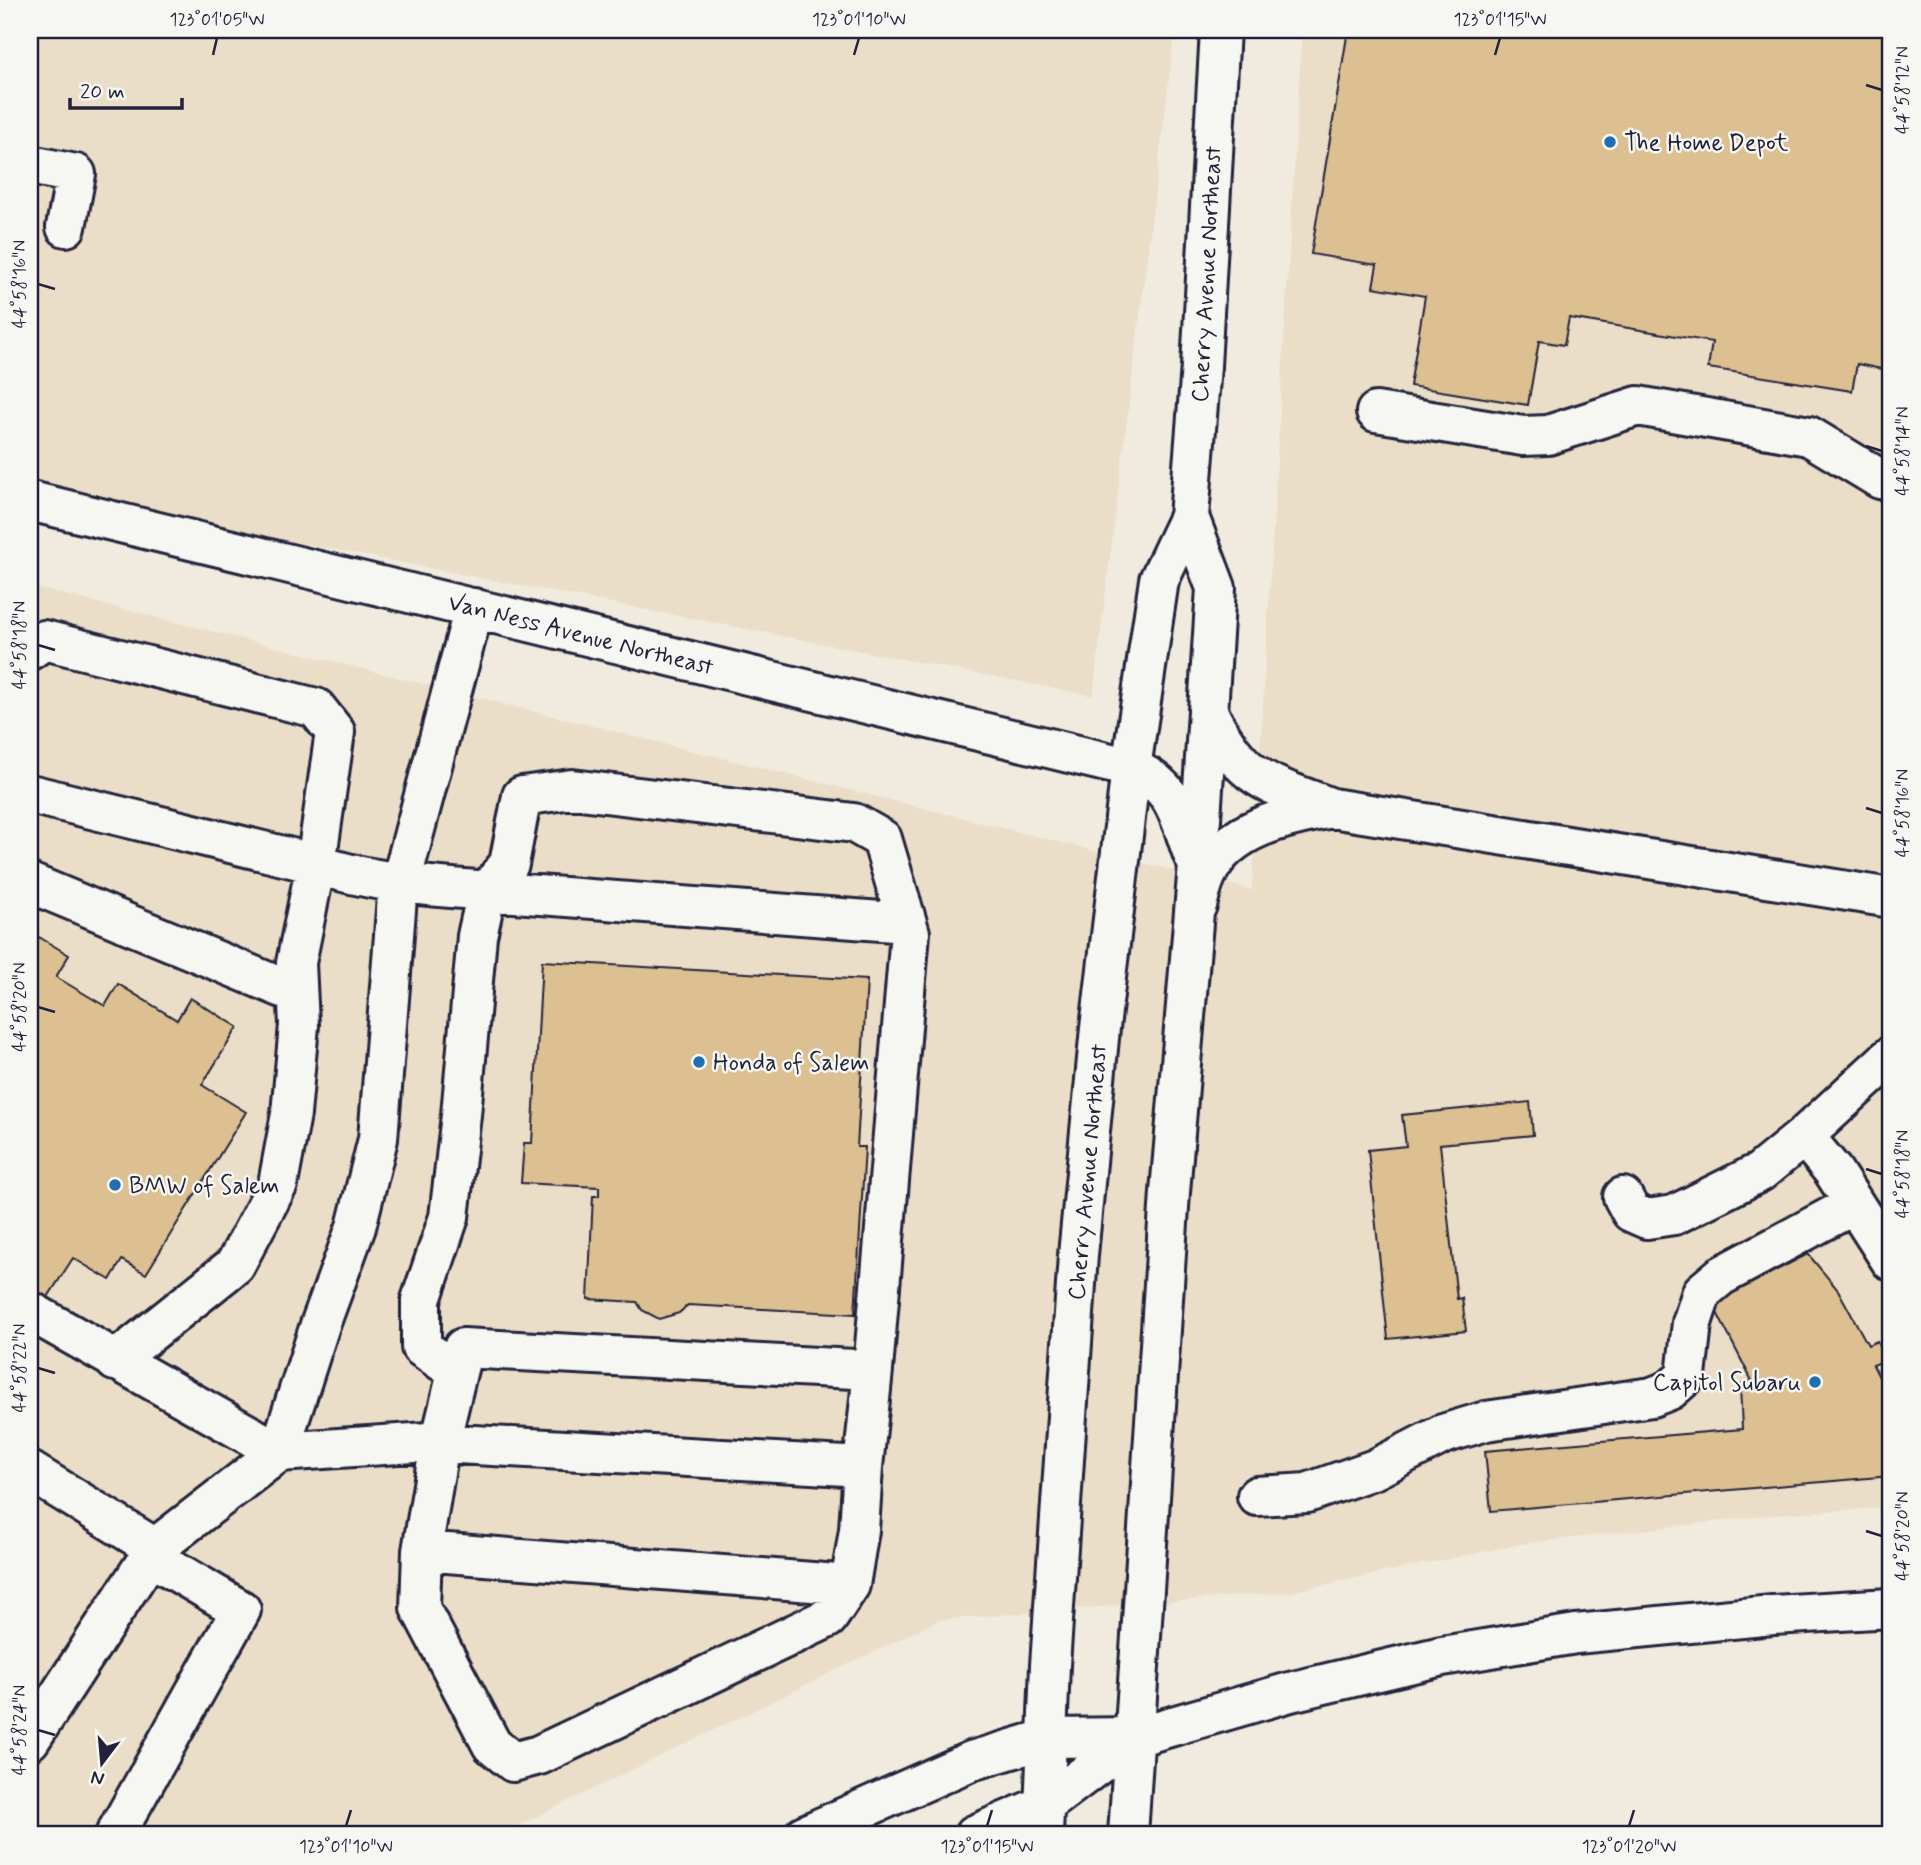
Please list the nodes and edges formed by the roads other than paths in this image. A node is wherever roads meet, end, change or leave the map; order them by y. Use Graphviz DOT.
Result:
graph roads {
  1 [pos="1220,30"];
  2 [pos="30,165"];
  3 [pos="66,228"];
  4 [pos="1376,412"];
  5 [pos="1891,481"];
  6 [pos="30,501"];
  7 [pos="1189,517"];
  8 [pos="474,608"];
  9 [pos="30,650"];
  10 [pos="1208,712"];
  11 [pos="1131,768"];
  12 [pos="30,794"];
  13 [pos="1332,808"];
  14 [pos="316,864"];
  15 [pos="1198,865"];
  16 [pos="30,883"];
  17 [pos="401,883"];
  18 [pos="487,891"];
  19 [pos="1891,898"];
  20 [pos="1194,914"];
  21 [pos="907,923"];
  22 [pos="297,994"];
  23 [pos="1891,1056"];
  24 [pos="1804,1136"];
  25 [pos="1623,1197"];
  26 [pos="1853,1205"];
  27 [pos="1891,1261"];
  28 [pos="30,1311"];
  29 [pos="114,1361"];
  30 [pos="873,1370"];
  31 [pos="457,1372"];
  32 [pos="440,1443"];
  33 [pos="279,1452"];
  34 [pos="863,1467"];
  35 [pos="30,1471"];
  36 [pos="1257,1496"];
  37 [pos="422,1550"];
  38 [pos="153,1552"];
  39 [pos="850,1586"];
  40 [pos="1891,1608"];
  41 [pos="1135,1737"];
  42 [pos="1049,1738"];
  43 [pos="30,1740"];
  44 [pos="1045,1820"];
  45 [pos="115,1835"];
  46 [pos="804,1835"];
  47 [pos="974,1835"];
  48 [pos="1128,1835"];
  1 -- 7 [label="main road, Cherry Avenue Northeast"];
  2 -- 3 [label="main road"];
  4 -- 5 [label="main road"];
  6 -- 8 [label="main road, Van Ness Avenue Northeast"];
  7 -- 10 [label="main road, Cherry Avenue Northeast"];
  7 -- 11 [label="main road, Cherry Avenue Northeast"];
  8 -- 11 [label="main road, Van Ness Avenue Northeast"];
  8 -- 17 [label="main road"];
  9 -- 14 [label="main road"];
  10 -- 13 [label="main road"];
  10 -- 15 [label="main road, Cherry Avenue Northeast"];
  11 -- 15 [label="main road, Van Ness Avenue Northeast"];
  11 -- 42 [label="main road, Cherry Avenue Northeast"];
  12 -- 14 [label="main road"];
  13 -- 19 [label="main road"];
  13 -- 20 [label="main road"];
  14 -- 17 [label="main road"];
  14 -- 22 [label="main road"];
  15 -- 20 [label="main road, Cherry Avenue Northeast"];
  16 -- 22 [label="main road"];
  17 -- 18 [label="main road"];
  17 -- 33 [label="main road"];
  18 -- 21 [label="main road"];
  18 -- 21 [label="main road"];
  18 -- 31 [label="main road"];
  20 -- 41 [label="main road, Cherry Avenue Northeast"];
  21 -- 30 [label="main road"];
  22 -- 29 [label="main road"];
  23 -- 24 [label="main road"];
  24 -- 25 [label="main road"];
  24 -- 26 [label="main road"];
  26 -- 27 [label="main road"];
  26 -- 36 [label="main road"];
  28 -- 29 [label="main road"];
  29 -- 33 [label="main road"];
  30 -- 31 [label="main road"];
  30 -- 34 [label="main road"];
  31 -- 32 [label="main road"];
  32 -- 33 [label="main road"];
  32 -- 34 [label="main road"];
  32 -- 37 [label="main road"];
  33 -- 38 [label="main road"];
  34 -- 39 [label="main road"];
  35 -- 38 [label="main road"];
  37 -- 39 [label="main road"];
  37 -- 39 [label="main road"];
  38 -- 43 [label="main road"];
  38 -- 45 [label="main road"];
  40 -- 41 [label="main road"];
  41 -- 42 [label="main road"];
  41 -- 44 [label="main road"];
  41 -- 48 [label="main road, Cherry Avenue Northeast"];
  42 -- 44 [label="main road, Cherry Avenue Northeast"];
  42 -- 46 [label="main road"];
  44 -- 47 [label="main road"];
}
